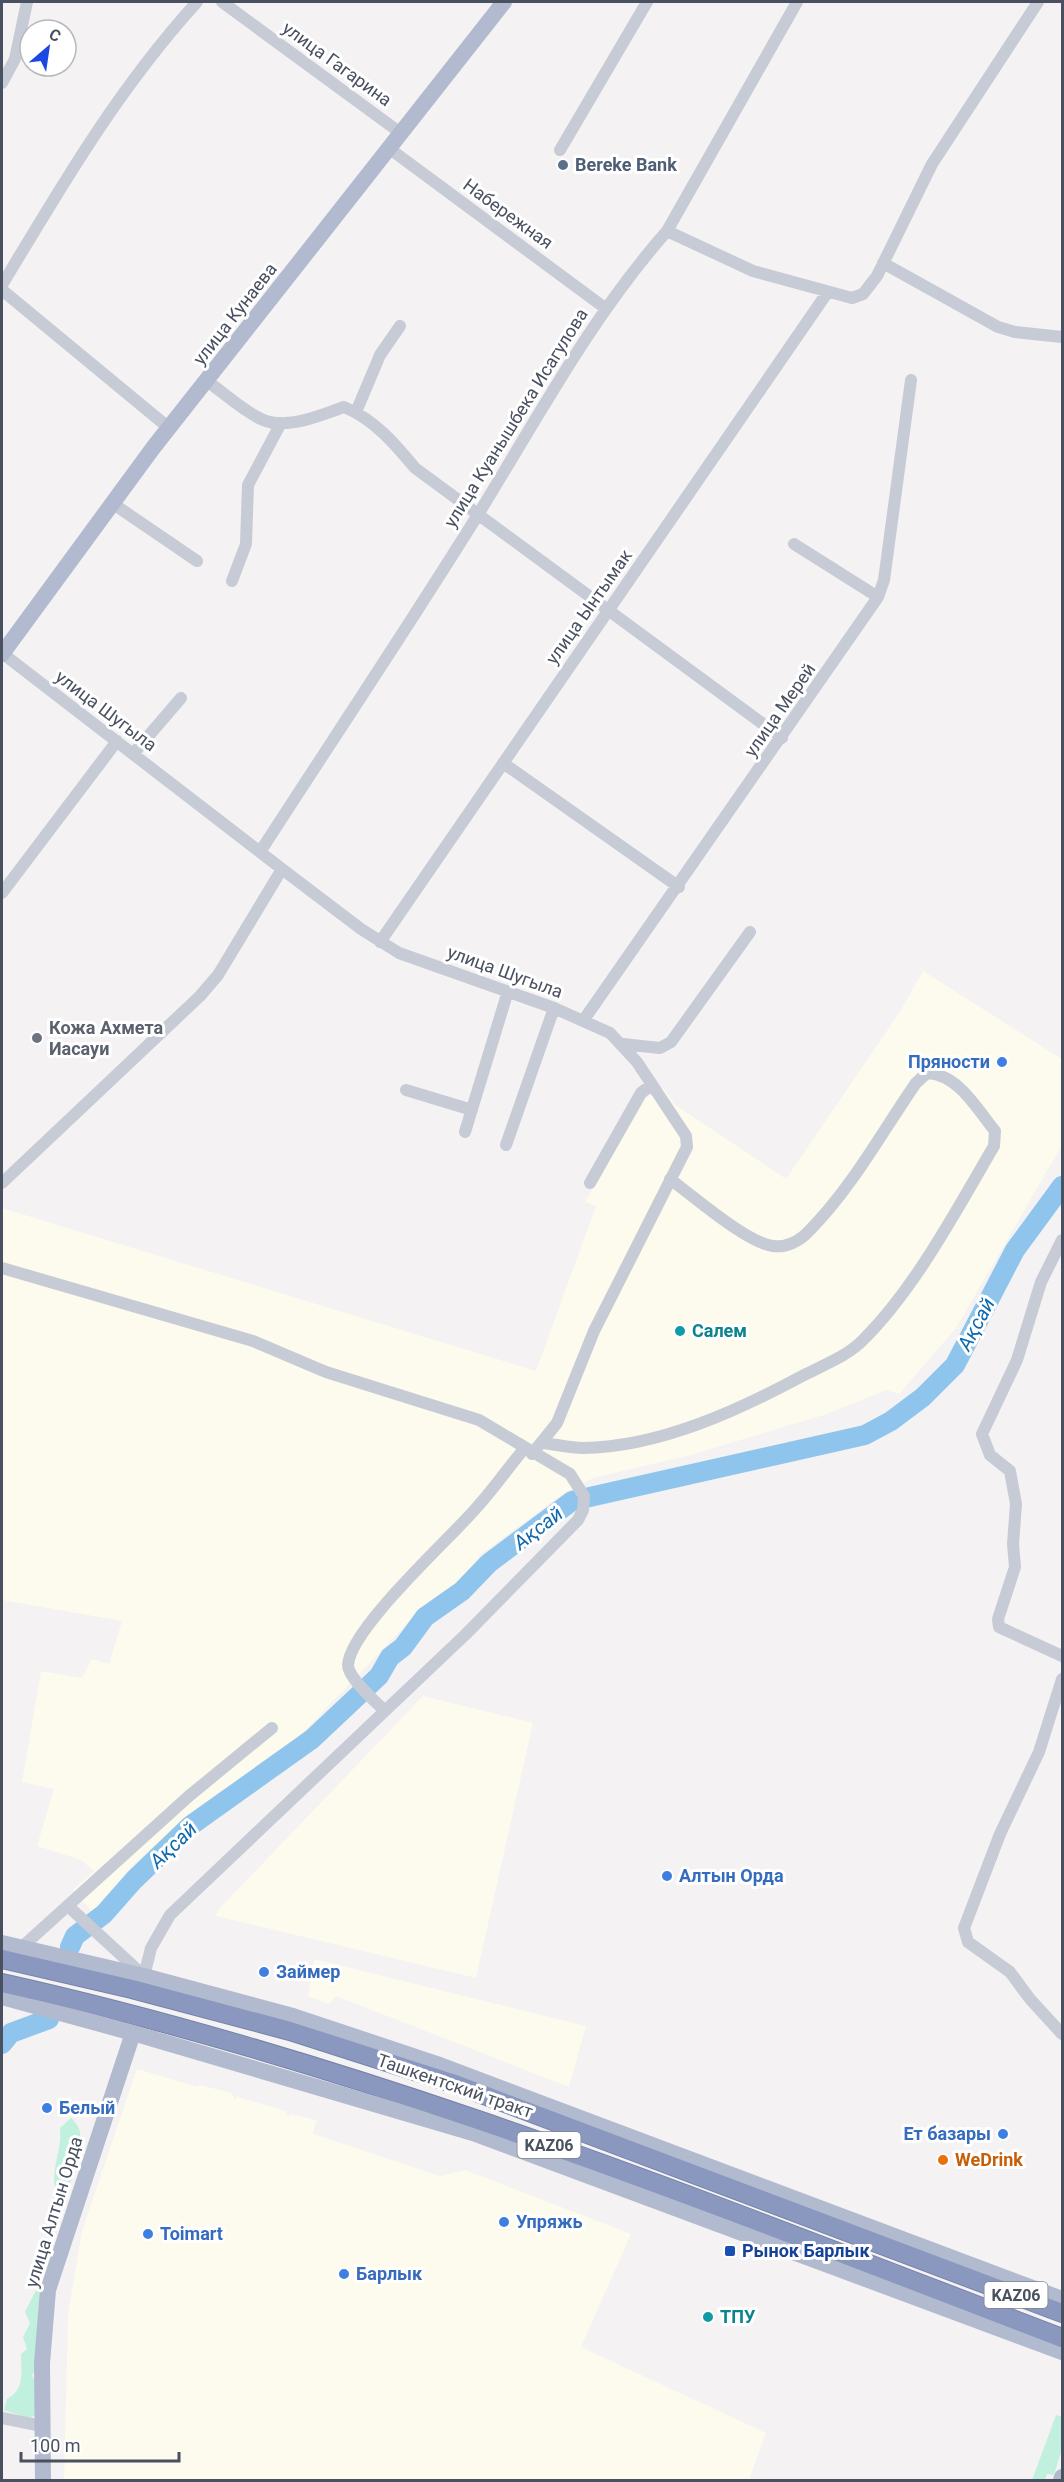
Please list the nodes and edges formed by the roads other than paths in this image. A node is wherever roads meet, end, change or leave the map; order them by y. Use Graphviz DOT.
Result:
graph roads {
  1 [pos="27,2"];
  2 [pos="197,2"];
  3 [pos="222,2"];
  4 [pos="504,2"];
  5 [pos="647,2"];
  6 [pos="797,2"];
  7 [pos="1038,2"];
  8 [pos="2,83"];
  9 [pos="402,134"];
  10 [pos="390,149"];
  11 [pos="560,150"];
  12 [pos="667,231"];
  13 [pos="883,263"];
  14 [pos="2,285"];
  15 [pos="2,290"];
  16 [pos="827,292"];
  17 [pos="605,308"];
  18 [pos="400,326"];
  19 [pos="1062,337"];
  20 [pos="911,380"];
  21 [pos="207,381"];
  22 [pos="356,412"];
  23 [pos="280,423"];
  24 [pos="169,428"];
  25 [pos="112,503"];
  26 [pos="477,515"];
  27 [pos="794,544"];
  28 [pos="197,561"];
  29 [pos="232,581"];
  30 [pos="878,597"];
  31 [pos="608,610"];
  32 [pos="2,654"];
  33 [pos="181,698"];
  34 [pos="782,738"];
  35 [pos="117,741"];
  36 [pos="133,754"];
  37 [pos="502,763"];
  38 [pos="260,852"];
  39 [pos="282,869"];
  40 [pos="679,886"];
  41 [pos="2,893"];
  42 [pos="750,932"];
  43 [pos="380,942"];
  44 [pos="508,991"];
  45 [pos="554,1008"];
  46 [pos="583,1021"];
  47 [pos="623,1044"];
  48 [pos="651,1085"];
  49 [pos="406,1090"];
  50 [pos="472,1110"];
  51 [pos="465,1132"];
  52 [pos="506,1144"];
  53 [pos="670,1179"];
  54 [pos="2,1183"];
  55 [pos="590,1183"];
  56 [pos="1062,1240"];
  57 [pos="2,1268"];
  58 [pos="542,1443"];
  59 [pos="528,1451"];
  60 [pos="1062,1656"];
  61 [pos="1062,1679"];
  62 [pos="385,1711"];
  63 [pos="272,1728"];
  64 [pos="69,1907"];
  65 [pos="2,1943"];
  66 [pos="22,1947"];
  67 [pos="2,1959"];
  68 [pos="36,1959"];
  69 [pos="144,1976"];
  70 [pos="3,1993"];
  71 [pos="133,2033"];
  72 [pos="1062,2034"];
  73 [pos="1062,2299"];
  74 [pos="1062,2313"];
  75 [pos="1061,2349"];
  76 [pos="2,2418"];
  77 [pos="42,2426"];
  78 [pos="43,2481"];
  1 -- 8 [label="street"];
  2 -- 14 [label="street"];
  3 -- 9 [label="street, улица Гагарина"];
  4 -- 9 [label="main road, улица Кунаева"];
  5 -- 11 [label="street"];
  6 -- 12 [label="street, улица Куанышбека Исагулова"];
  7 -- 13 [label="street"];
  9 -- 10 [label="main road, улица Кунаева"];
  10 -- 17 [label="street, Набережная"];
  10 -- 21 [label="main road, улица Кунаева"];
  12 -- 16 [label="street"];
  12 -- 17 [label="street, улица Куанышбека Исагулова"];
  13 -- 16 [label="street"];
  13 -- 19 [label="street"];
  15 -- 24 [label="street"];
  16 -- 31 [label="street, улица Ынтымак"];
  17 -- 26 [label="street, улица Куанышбека Исагулова"];
  18 -- 22 [label="street"];
  20 -- 30 [label="street, улица Мерей"];
  21 -- 23 [label="street"];
  21 -- 24 [label="main road, улица Кунаева"];
  22 -- 23 [label="street"];
  22 -- 26 [label="street"];
  23 -- 29 [label="street"];
  24 -- 25 [label="main road, улица Кунаева"];
  25 -- 28 [label="street"];
  25 -- 32 [label="main road, улица Кунаева"];
  26 -- 31 [label="street"];
  26 -- 38 [label="street, улица Куанышбека Исагулова"];
  27 -- 30 [label="street"];
  30 -- 34 [label="street, улица Мерей"];
  31 -- 34 [label="street"];
  31 -- 37 [label="street, улица Ынтымак"];
  32 -- 35 [label="street, улица Шугыла"];
  33 -- 36 [label="street"];
  34 -- 40 [label="street, улица Мерей"];
  35 -- 36 [label="street, улица Шугыла"];
  35 -- 41 [label="street"];
  36 -- 38 [label="street, улица Шугыла"];
  37 -- 40 [label="street"];
  37 -- 43 [label="street, улица Ынтымак"];
  38 -- 39 [label="street, улица Шугыла"];
  39 -- 43 [label="street, улица Шугыла"];
  39 -- 54 [label="street"];
  40 -- 46 [label="street, улица Мерей"];
  42 -- 47 [label="street"];
  43 -- 44 [label="street, улица Шугыла"];
  44 -- 45 [label="street, улица Шугыла"];
  44 -- 50 [label="street"];
  45 -- 46 [label="street, улица Шугыла"];
  45 -- 52 [label="street"];
  46 -- 47 [label="street, улица Шугыла"];
  47 -- 48 [label="street, улица Шугыла"];
  48 -- 53 [label="street, улица Шугыла"];
  48 -- 55 [label="street"];
  49 -- 50 [label="street"];
  50 -- 51 [label="street"];
  53 -- 58 [label="street, улица Шугыла"];
  53 -- 58 [label="street"];
  56 -- 60 [label="street"];
  57 -- 59 [label="street"];
  58 -- 59 [label="street, улица Шугыла"];
  59 -- 62 [label="street, улица Шугыла"];
  59 -- 62 [label="street"];
  61 -- 72 [label="street"];
  62 -- 69 [label="street"];
  63 -- 64 [label="street"];
  64 -- 66 [label="street"];
  64 -- 69 [label="street"];
  65 -- 66 [label="main road"];
  66 -- 68 [label="main road"];
  67 -- 68 [label="highway, KАZ06"];
  68 -- 69 [label="main road"];
  68 -- 74 [label="highway, Ташкентский тракт / KАZ06"];
  69 -- 73 [label="main road"];
  70 -- 71 [label="main road"];
  70 -- 75 [label="highway, KАZ06"];
  71 -- 75 [label="main road"];
  71 -- 77 [label="main road, улица Алтын Орда"];
  76 -- 77 [label="street"];
  77 -- 78 [label="main road, улица Алтын Орда"];
}
